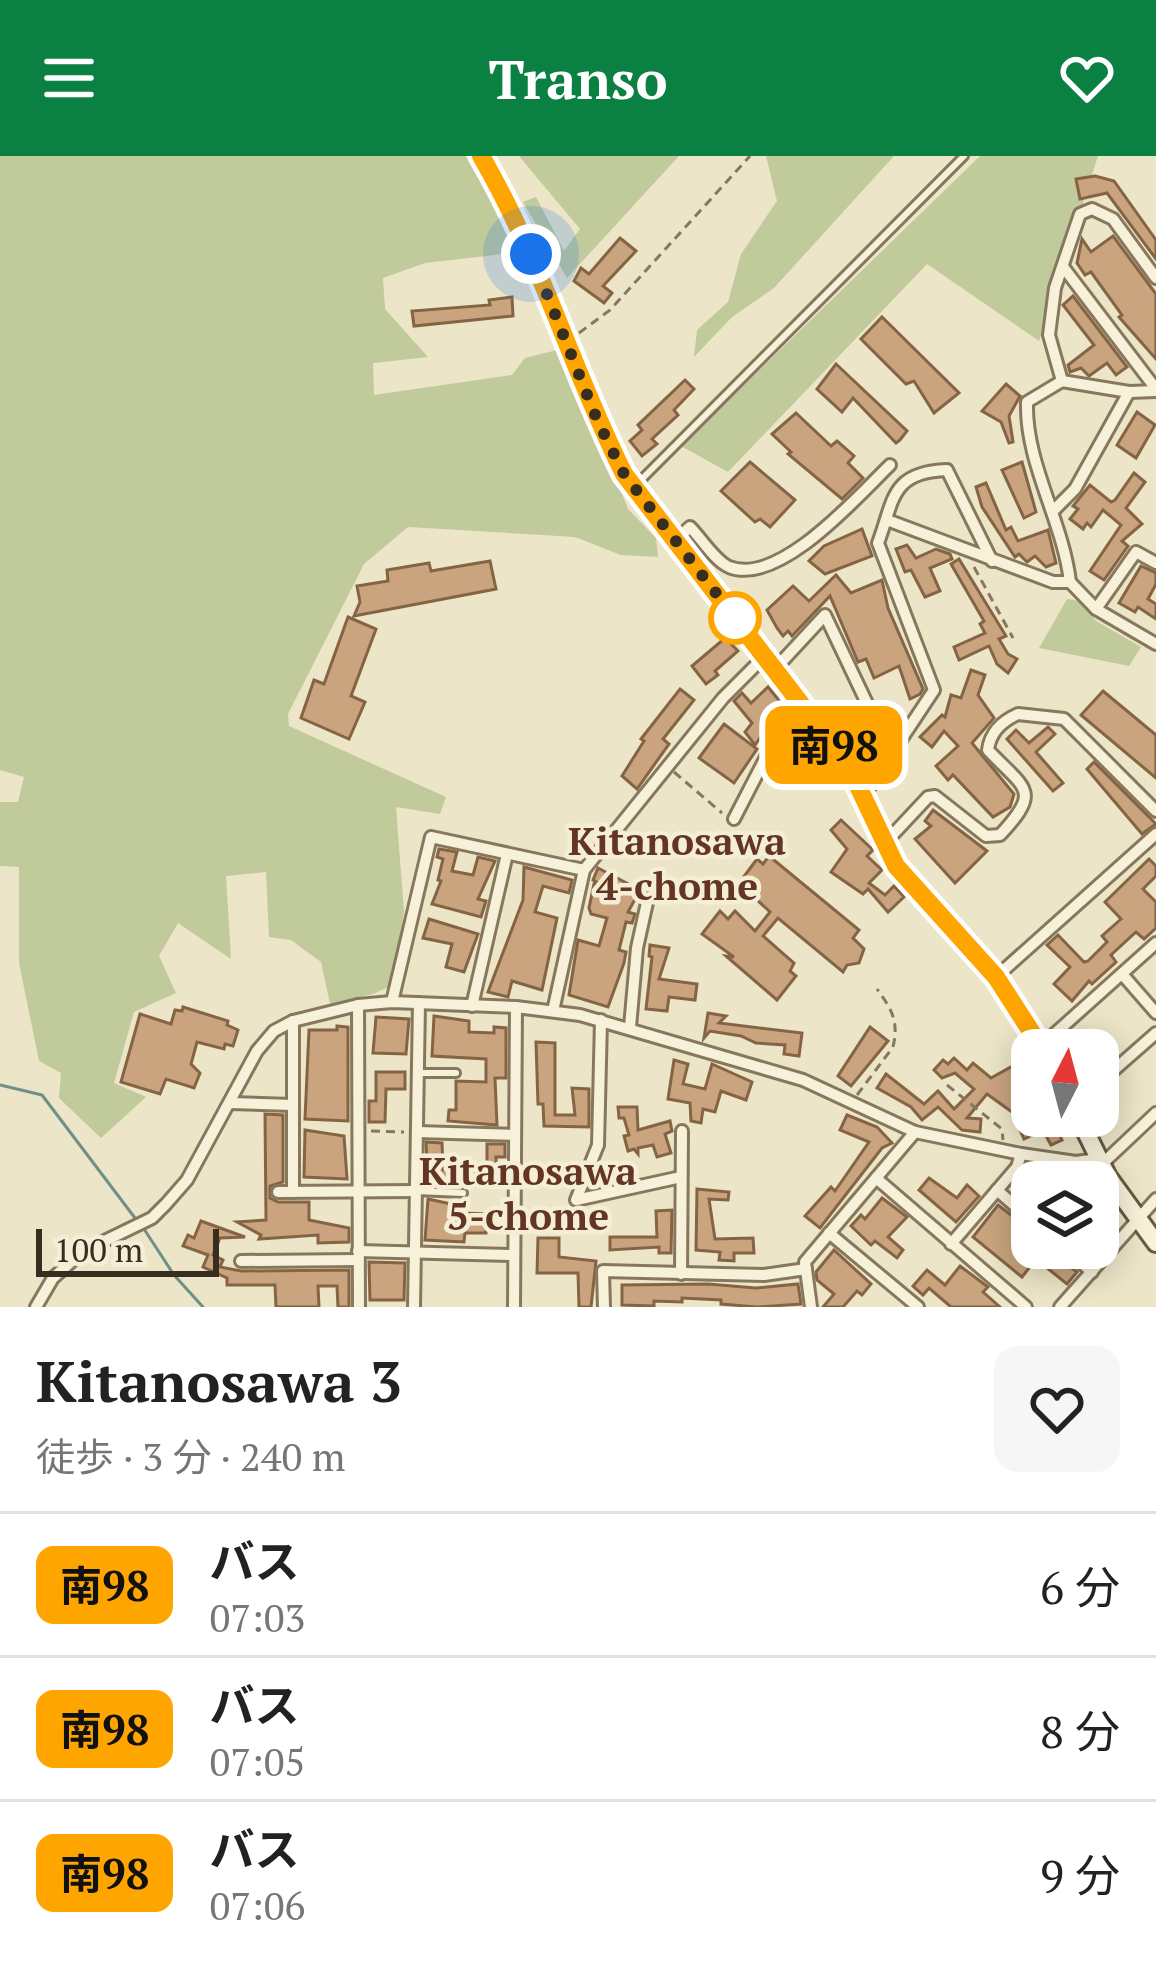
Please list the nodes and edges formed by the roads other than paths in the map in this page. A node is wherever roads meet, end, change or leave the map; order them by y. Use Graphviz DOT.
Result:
graph roads {
  1 [pos="481,156"];
  2 [pos="964,156"];
  3 [pos="1064,268"];
  4 [pos="1156,278"];
  5 [pos="1062,381"];
  6 [pos="1156,390"];
  7 [pos="1130,392"];
  8 [pos="890,465"];
  9 [pos="634,487"];
  10 [pos="1054,510"];
  11 [pos="887,520"];
  12 [pos="674,542"];
  13 [pos="992,561"];
  14 [pos="1156,563"];
  15 [pos="1070,582"];
  16 [pos="1096,609"];
  17 [pos="1156,644"];
  18 [pos="770,662"];
  19 [pos="797,698"];
  20 [pos="892,755"];
  21 [pos="865,794"];
  22 [pos="1156,811"];
  23 [pos="728,816"];
  24 [pos="1156,834"];
  25 [pos="884,844"];
  26 [pos="507,854"];
  27 [pos="584,870"];
  28 [pos="648,898"];
  29 [pos="1156,943"];
  30 [pos="1123,974"];
  31 [pos="996,977"];
  32 [pos="392,1002"];
  33 [pos="419,1003"];
  34 [pos="358,1005"];
  35 [pos="472,1006"];
  36 [pos="516,1007"];
  37 [pos="553,1011"];
  38 [pos="1156,1013"];
  39 [pos="602,1020"];
  40 [pos="293,1022"];
  41 [pos="630,1027"];
  42 [pos="1030,1029"];
  43 [pos="1063,1029"];
  44 [pos="1156,1033"];
  45 [pos="1119,1066"];
  46 [pos="418,1073"];
  47 [pos="456,1073"];
  48 [pos="230,1103"];
  49 [pos="292,1105"];
  50 [pos="1156,1113"];
  51 [pos="682,1131"];
  52 [pos="417,1132"];
  53 [pos="915,1132"];
  54 [pos="515,1135"];
  55 [pos="1021,1154"];
  56 [pos="1069,1161"];
  57 [pos="1101,1161"];
  58 [pos="681,1177"];
  59 [pos="876,1178"];
  60 [pos="357,1190"];
  61 [pos="997,1190"];
  62 [pos="1119,1190"];
  63 [pos="416,1191"];
  64 [pos="278,1192"];
  65 [pos="293,1192"];
  66 [pos="463,1192"];
  67 [pos="1156,1199"];
  68 [pos="1011,1202"];
  69 [pos="1137,1217"];
  70 [pos="829,1233"];
  71 [pos="951,1244"];
  72 [pos="1156,1244"];
  73 [pos="416,1252"];
  74 [pos="514,1255"];
  75 [pos="358,1256"];
  76 [pos="241,1261"];
  77 [pos="806,1269"];
  78 [pos="1088,1269"];
  79 [pos="1092,1272"];
  80 [pos="681,1274"];
  81 [pos="35,1307"];
  82 [pos="359,1307"];
  83 [pos="414,1307"];
  84 [pos="514,1307"];
  85 [pos="604,1307"];
  86 [pos="811,1307"];
  87 [pos="918,1307"];
  88 [pos="1027,1307"];
  89 [pos="1060,1307"];
  1 -- 9 [label="street"];
  2 -- 9 [label="lane"];
  3 -- 4 [label="street"];
  3 -- 5 [label="street"];
  3 -- 6 [label="street"];
  5 -- 7 [label="street"];
  5 -- 10 [label="street"];
  6 -- 7 [label="street"];
  7 -- 10 [label="street"];
  8 -- 12 [label="street"];
  9 -- 12 [label="street"];
  10 -- 15 [label="street"];
  11 -- 13 [label="street"];
  11 -- 13 [label="street"];
  11 -- 20 [label="street"];
  12 -- 18 [label="street"];
  13 -- 15 [label="street"];
  14 -- 16 [label="street"];
  15 -- 16 [label="street"];
  16 -- 17 [label="street"];
  18 -- 19 [label="street"];
  18 -- 20 [label="street"];
  18 -- 27 [label="street"];
  19 -- 21 [label="street"];
  19 -- 23 [label="street"];
  20 -- 21 [label="street"];
  21 -- 25 [label="street"];
  22 -- 25 [label="street"];
  24 -- 31 [label="street"];
  25 -- 31 [label="street"];
  26 -- 27 [label="street"];
  26 -- 32 [label="street"];
  26 -- 35 [label="street"];
  27 -- 37 [label="street"];
  28 -- 41 [label="street"];
  29 -- 30 [label="street"];
  30 -- 38 [label="street"];
  30 -- 43 [label="street"];
  31 -- 42 [label="street"];
  32 -- 33 [label="street"];
  32 -- 34 [label="street"];
  33 -- 35 [label="street"];
  33 -- 46 [label="street"];
  34 -- 40 [label="street"];
  34 -- 60 [label="street"];
  35 -- 36 [label="street"];
  36 -- 37 [label="street"];
  36 -- 54 [label="street"];
  37 -- 39 [label="street"];
  39 -- 41 [label="street"];
  39 -- 58 [label="street"];
  40 -- 48 [label="street"];
  40 -- 49 [label="street"];
  41 -- 53 [label="street"];
  44 -- 45 [label="street"];
  46 -- 47 [label="lane"];
  46 -- 52 [label="street"];
  48 -- 49 [label="street"];
  48 -- 81 [label="street"];
  49 -- 65 [label="street"];
  50 -- 57 [label="street"];
  51 -- 58 [label="street"];
  52 -- 54 [label="street"];
  52 -- 63 [label="street"];
  53 -- 55 [label="street"];
  53 -- 59 [label="street"];
  54 -- 74 [label="street"];
  55 -- 56 [label="street"];
  55 -- 61 [label="street"];
  58 -- 80 [label="street"];
  59 -- 70 [label="street"];
  59 -- 71 [label="street"];
  60 -- 63 [label="street"];
  60 -- 65 [label="street"];
  60 -- 75 [label="street"];
  61 -- 68 [label="street"];
  61 -- 71 [label="street"];
  62 -- 69 [label="street"];
  63 -- 66 [label="lane"];
  63 -- 73 [label="street"];
  64 -- 65 [label="street"];
  67 -- 69 [label="street"];
  69 -- 72 [label="street"];
  69 -- 79 [label="street"];
  70 -- 77 [label="street"];
  70 -- 87 [label="street"];
  71 -- 88 [label="street"];
  73 -- 74 [label="street"];
  73 -- 75 [label="street"];
  73 -- 83 [label="street"];
  74 -- 84 [label="street"];
  75 -- 76 [label="street"];
  75 -- 82 [label="street"];
  77 -- 80 [label="street"];
  77 -- 86 [label="street"];
  78 -- 79 [label="street"];
  79 -- 89 [label="street"];
  80 -- 85 [label="street"];
}
